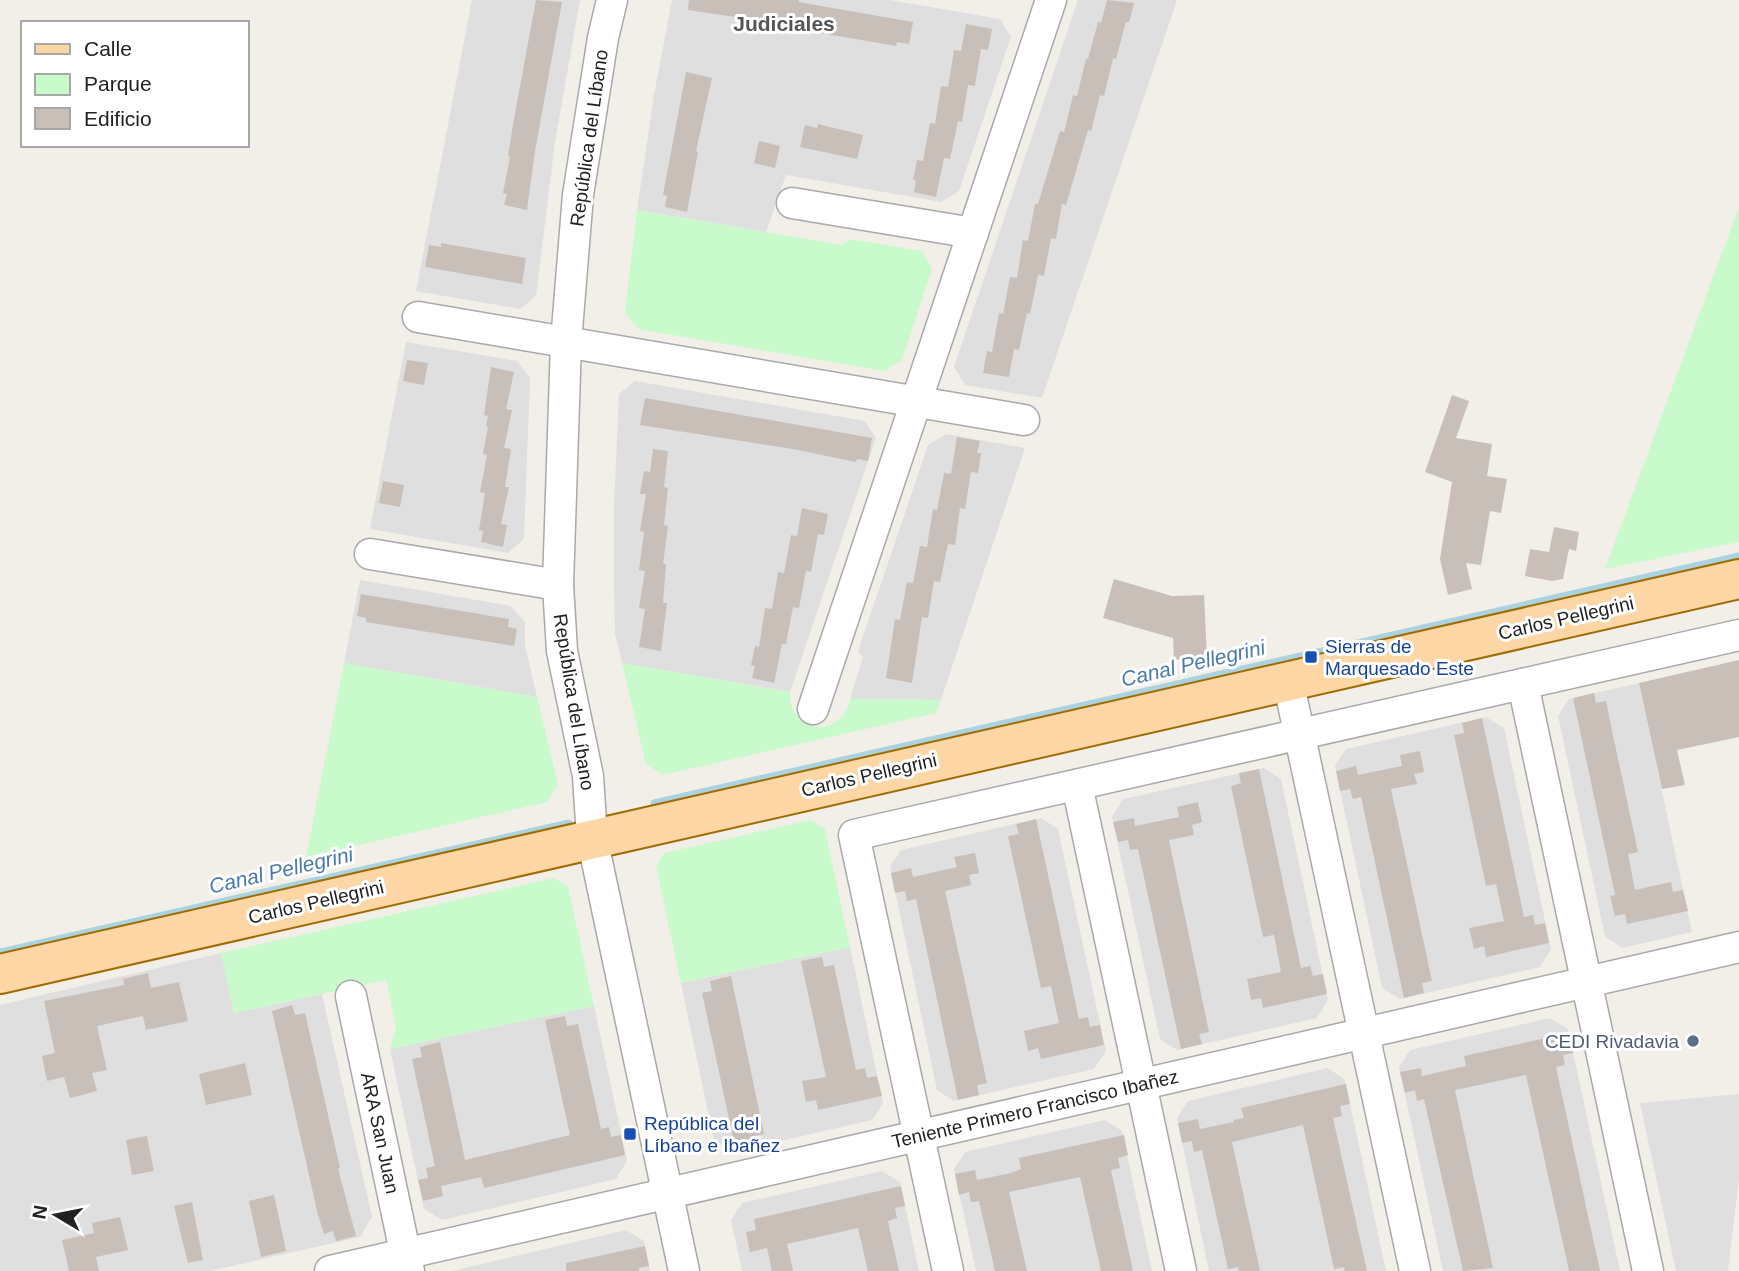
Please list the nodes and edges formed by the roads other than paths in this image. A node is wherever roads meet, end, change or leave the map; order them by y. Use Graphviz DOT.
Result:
graph roads {
  1 [pos="612,0"];
  2 [pos="1049,0"];
  3 [pos="792,203"];
  4 [pos="973,233"];
  5 [pos="418,317"];
  6 [pos="566,342"];
  7 [pos="916,402"];
  8 [pos="1024,420"];
  9 [pos="370,554"];
  10 [pos="1739,579"];
  11 [pos="558,585"];
  12 [pos="1739,635"];
  13 [pos="1288,681"];
  14 [pos="1523,684"];
  15 [pos="813,709"];
  16 [pos="1300,734"];
  17 [pos="1077,785"];
  18 [pos="592,838"];
  19 [pos="1739,947"];
  20 [pos="0,974"];
  21 [pos="1587,983"];
  22 [pos="351,996"];
  23 [pos="1364,1034"];
  24 [pos="1142,1085"];
  25 [pos="919,1136"];
  26 [pos="668,1194"];
  27 [pos="407,1262"];
  28 [pos="330,1271"];
  29 [pos="684,1271"];
  30 [pos="948,1271"];
  31 [pos="1181,1271"];
  32 [pos="1415,1271"];
  33 [pos="1648,1271"];
  1 -- 6 [label="street, República del Líbano"];
  2 -- 4 [label="street"];
  3 -- 4 [label="street"];
  4 -- 7 [label="street"];
  5 -- 6 [label="street"];
  6 -- 7 [label="street"];
  6 -- 11 [label="street, República del Líbano"];
  7 -- 8 [label="street"];
  7 -- 15 [label="street"];
  9 -- 11 [label="street"];
  10 -- 13 [label="main road, Carlos Pellegrini"];
  11 -- 18 [label="street, República del Líbano"];
  12 -- 14 [label="street"];
  13 -- 16 [label="street"];
  13 -- 18 [label="main road, Carlos Pellegrini"];
  14 -- 16 [label="street"];
  14 -- 21 [label="street"];
  16 -- 17 [label="street"];
  16 -- 23 [label="street"];
  17 -- 24 [label="street"];
  17 -- 25 [label="street"];
  18 -- 20 [label="main road, Carlos Pellegrini"];
  18 -- 26 [label="street, República del Líbano"];
  19 -- 21 [label="street, Teniente Primero Francisco Ibañez"];
  21 -- 23 [label="street, Teniente Primero Francisco Ibañez"];
  21 -- 33 [label="street"];
  22 -- 27 [label="street, ARA San Juan"];
  23 -- 24 [label="street, Teniente Primero Francisco Ibañez"];
  23 -- 32 [label="street"];
  24 -- 25 [label="street, Teniente Primero Francisco Ibañez"];
  24 -- 31 [label="street"];
  25 -- 26 [label="street, Teniente Primero Francisco Ibañez"];
  25 -- 30 [label="street"];
  26 -- 27 [label="street, Teniente Primero Francisco Ibañez"];
  26 -- 29 [label="street, República del Líbano"];
  27 -- 28 [label="street, Teniente Primero Francisco Ibañez"];
}
